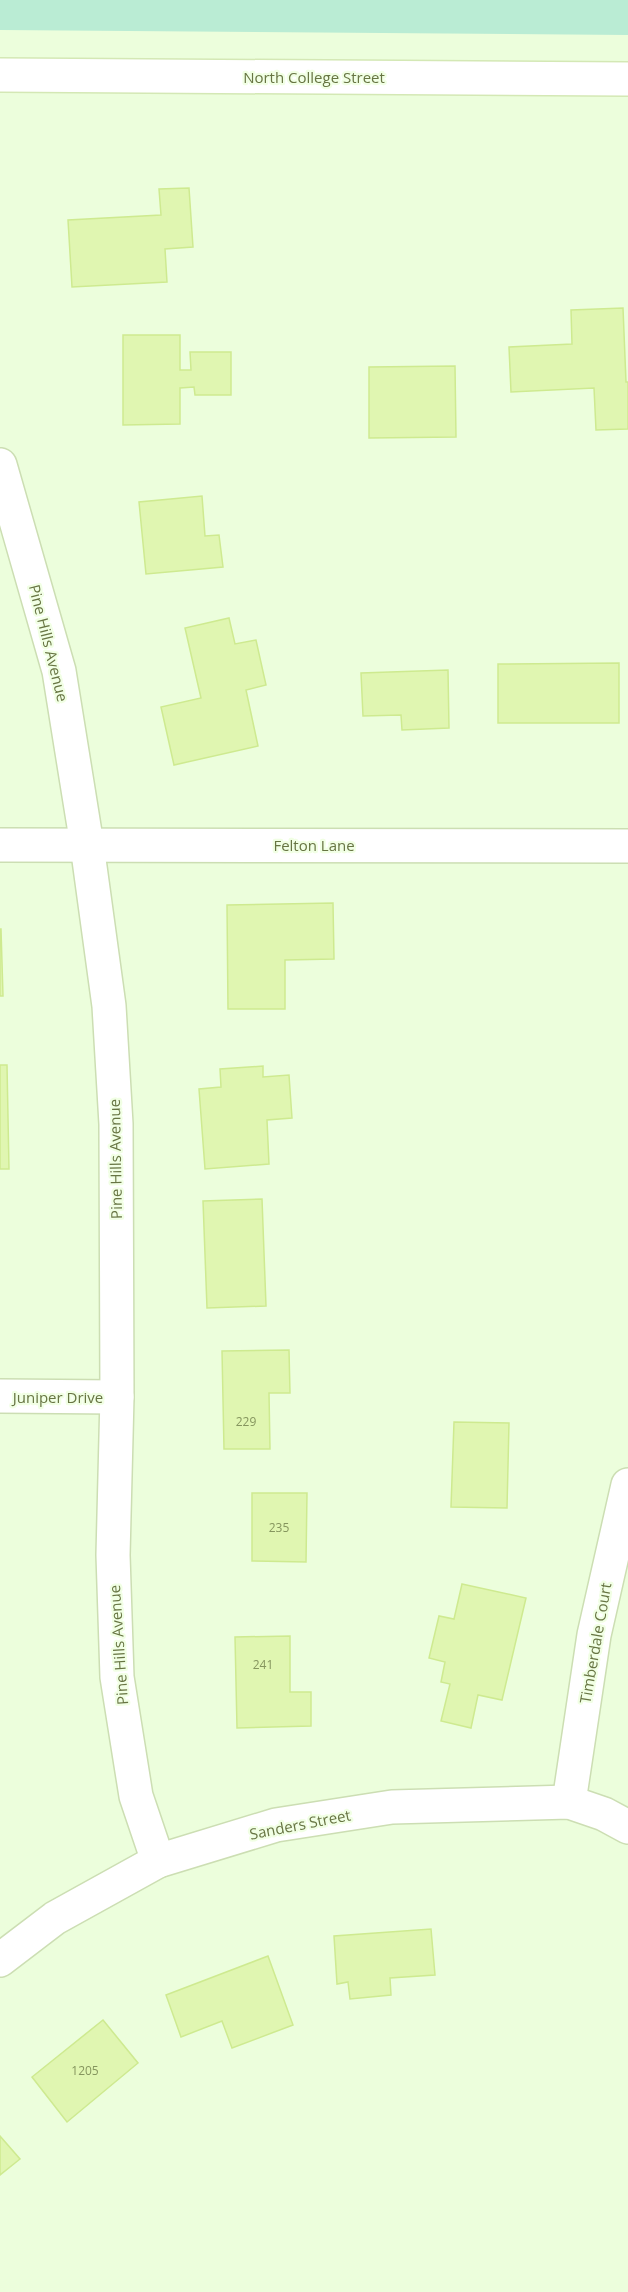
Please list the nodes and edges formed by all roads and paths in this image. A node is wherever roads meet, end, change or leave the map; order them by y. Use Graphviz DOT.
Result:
graph roads {
  1 [pos="0,75"];
  2 [pos="628,79"];
  3 [pos="0,465"];
  4 [pos="0,844"];
  5 [pos="87,845"];
  6 [pos="628,846"];
  7 [pos="0,1396"];
  8 [pos="117,1397"];
  9 [pos="628,1485"];
  10 [pos="569,1802"];
  11 [pos="628,1827"];
  12 [pos="158,1861"];
  13 [pos="0,1960"];
  1 -- 2 [label="street, North College Street"];
  3 -- 5 [label="street, Pine Hills Avenue"];
  4 -- 5 [label="street, Felton Lane"];
  5 -- 6 [label="street, Felton Lane"];
  5 -- 8 [label="street, Pine Hills Avenue"];
  7 -- 8 [label="street, Juniper Drive"];
  8 -- 12 [label="street, Pine Hills Avenue"];
  9 -- 10 [label="street, Timberdale Court"];
  10 -- 11 [label="street, Sanders Street"];
  10 -- 12 [label="street, Sanders Street"];
  12 -- 13 [label="street, Sanders Street"];
}
